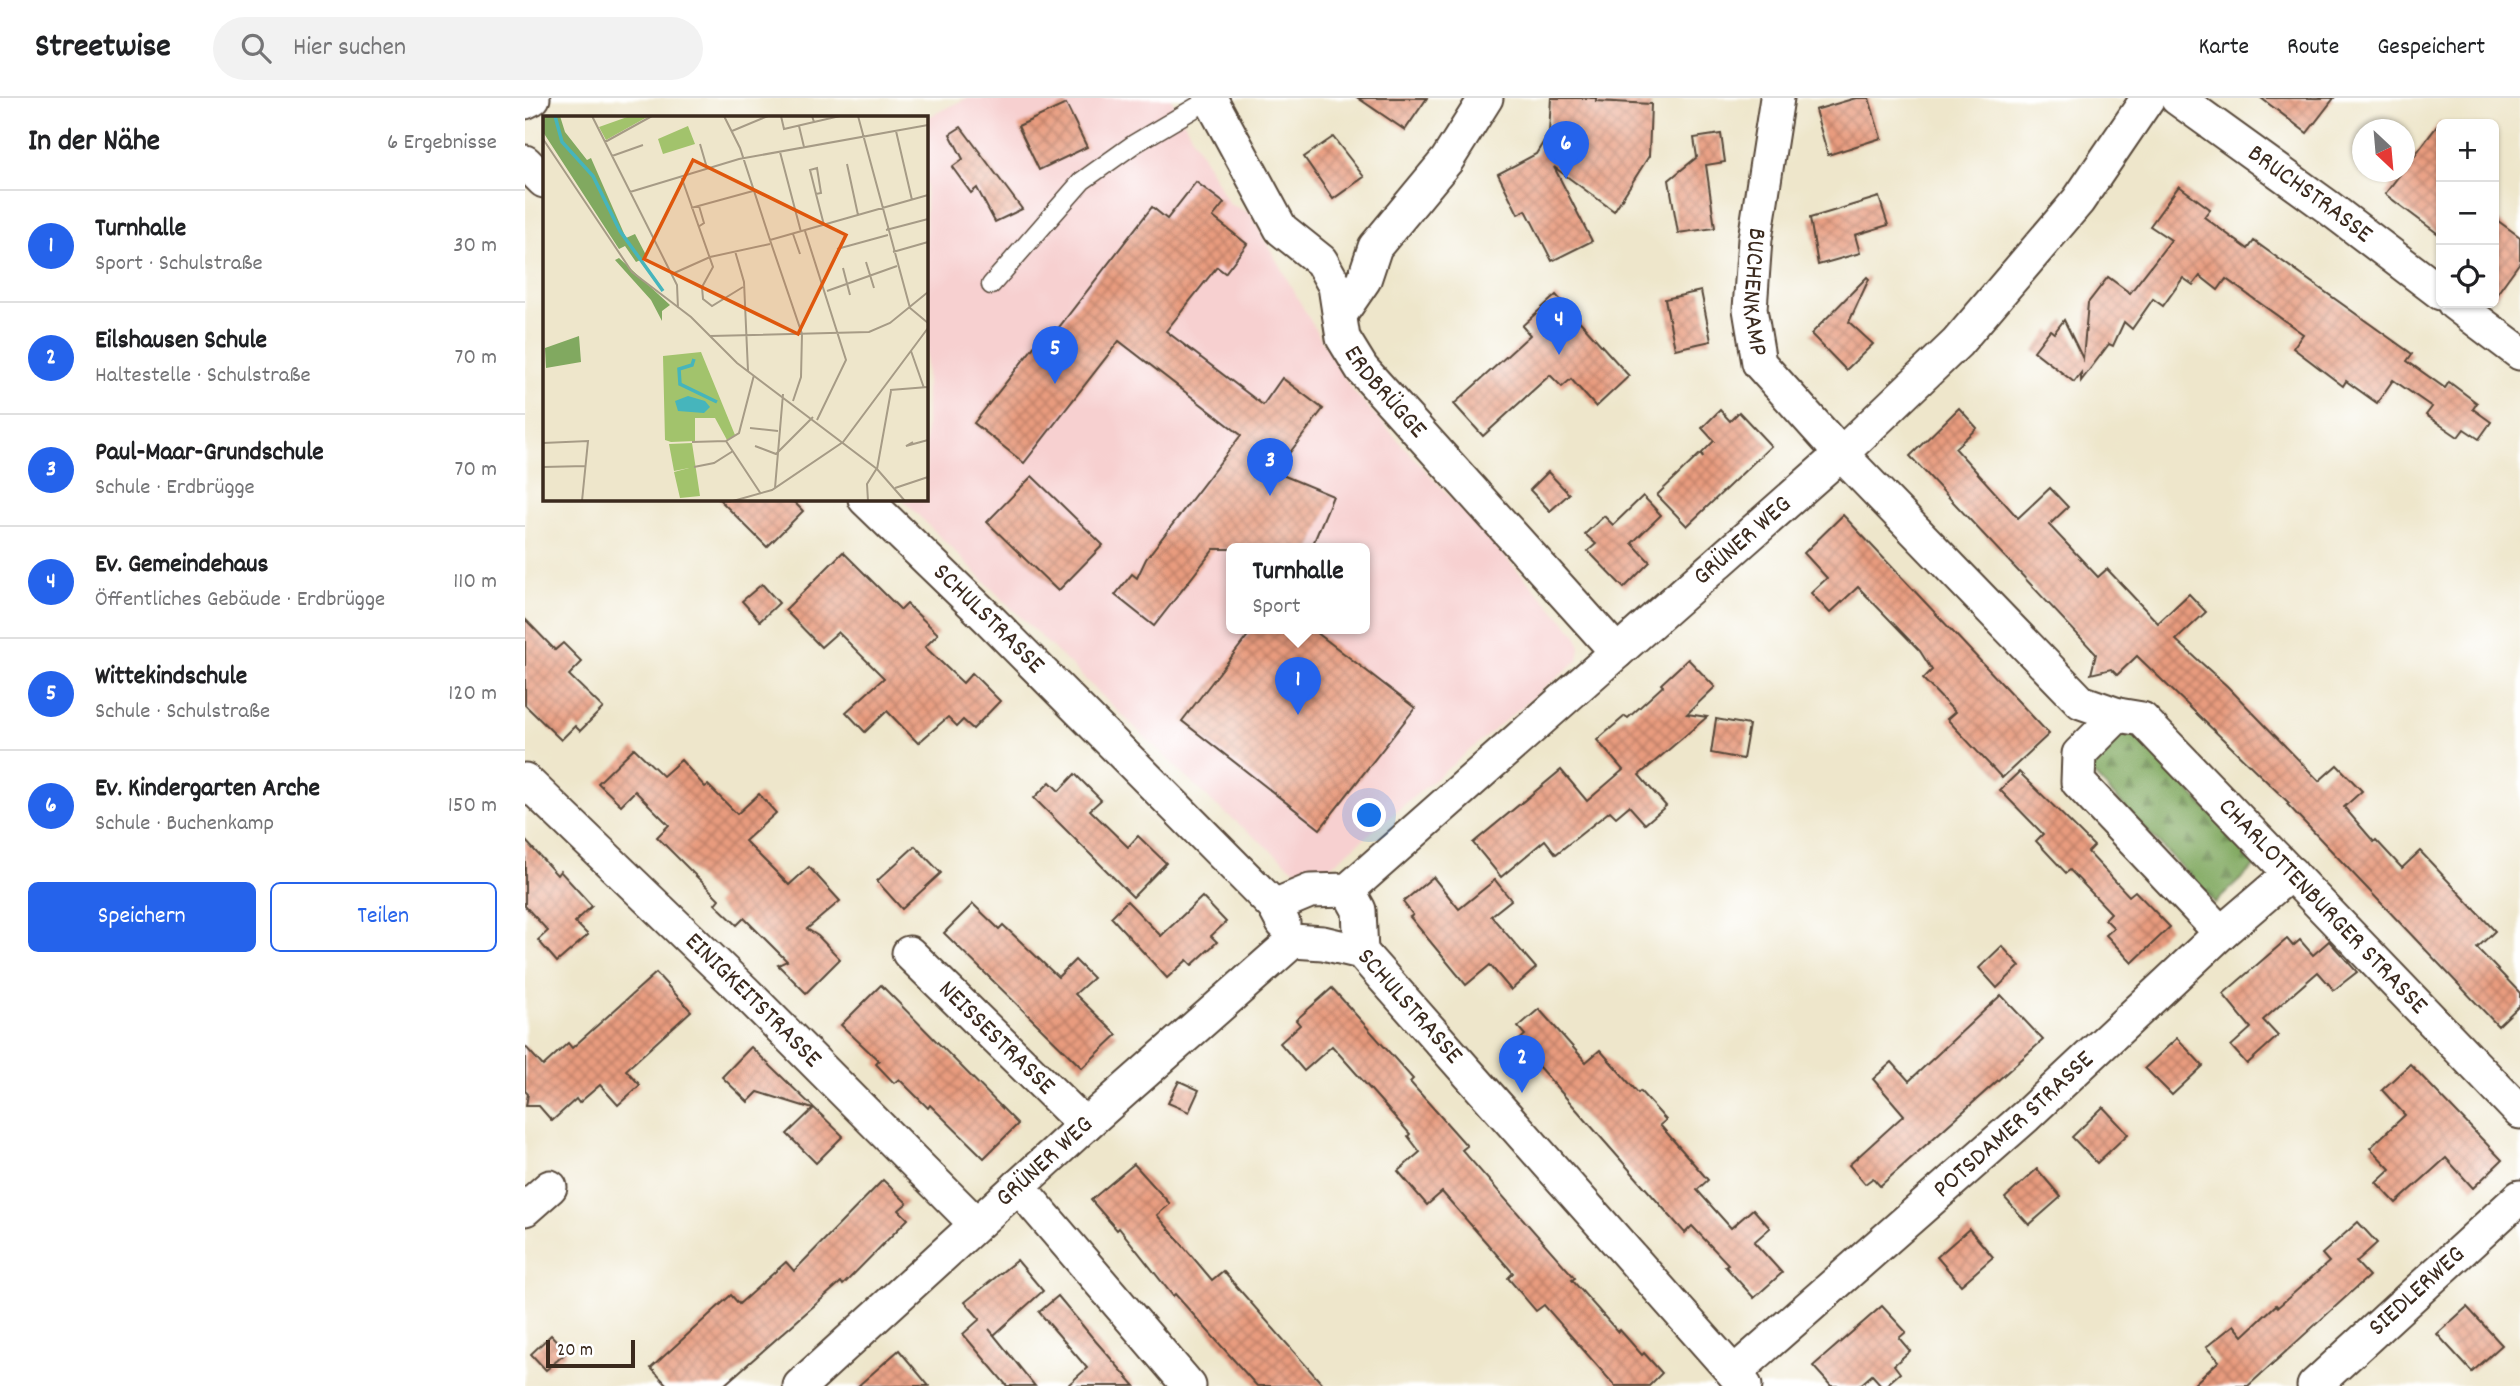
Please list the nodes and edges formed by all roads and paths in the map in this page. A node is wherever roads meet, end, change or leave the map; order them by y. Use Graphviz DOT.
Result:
graph roads {
  1 [pos="533,98"];
  2 [pos="1210,98"];
  3 [pos="1486,98"];
  4 [pos="1777,98"];
  5 [pos="2148,98"];
  6 [pos="2177,98"];
  7 [pos="525,102"];
  8 [pos="525,162"];
  9 [pos="543,180"];
  10 [pos="1375,247"];
  11 [pos="1321,261"];
  12 [pos="991,285"];
  13 [pos="2436,289"];
  14 [pos="2460,308"];
  15 [pos="1340,315"];
  16 [pos="2520,353"];
  17 [pos="1841,454"];
  18 [pos="866,500"];
  19 [pos="1617,652"];
  20 [pos="2118,715"];
  21 [pos="525,780"];
  22 [pos="2291,873"];
  23 [pos="1348,890"];
  24 [pos="1274,905"];
  25 [pos="2221,933"];
  26 [pos="1293,941"];
  27 [pos="1360,952"];
  28 [pos="909,953"];
  29 [pos="2520,1112"];
  30 [pos="1085,1125"];
  31 [pos="1018,1186"];
  32 [pos="550,1187"];
  33 [pos="2520,1197"];
  34 [pos="525,1209"];
  35 [pos="976,1224"];
  36 [pos="1740,1380"];
  37 [pos="2327,1382"];
  38 [pos="808,1384"];
  39 [pos="1189,1386"];
  1 -- 7 [label="street"];
  2 -- 11 [label="street, ERDBRÜGGE"];
  2 -- 12 [label="lane"];
  3 -- 10 [label="street"];
  4 -- 17 [label="street, BUCHENKAMP"];
  5 -- 17 [label="street, GRÜNER WEG"];
  6 -- 13 [label="street, BRUCHSTRASSE"];
  8 -- 9 [label="street"];
  10 -- 11 [label="street"];
  10 -- 15 [label="street"];
  11 -- 15 [label="street, ERDBRÜGGE"];
  14 -- 16 [label="street"];
  15 -- 19 [label="street, ERDBRÜGGE"];
  17 -- 19 [label="street, GRÜNER WEG"];
  17 -- 20 [label="street, CHARLOTTENBURGER STRASSE"];
  18 -- 24 [label="street, SCHULSTRASSE"];
  19 -- 23 [label="street, GRÜNER WEG"];
  20 -- 22 [label="street, CHARLOTTENBURGER STRASSE"];
  20 -- 25 [label="street"];
  21 -- 35 [label="street, EINIGKEITSTRASSE"];
  22 -- 25 [label="street, POTSDAMER STRASSE"];
  22 -- 29 [label="street, CHARLOTTENBURGER STRASSE"];
  23 -- 24 [label="street"];
  23 -- 27 [label="street"];
  24 -- 26 [label="street, SCHULSTRASSE"];
  25 -- 36 [label="street, POTSDAMER STRASSE"];
  26 -- 27 [label="street, SCHULSTRASSE"];
  26 -- 30 [label="street, GRÜNER WEG"];
  27 -- 36 [label="street, SCHULSTRASSE"];
  28 -- 30 [label="street, NEISSESTRASSE"];
  30 -- 31 [label="street, GRÜNER WEG"];
  31 -- 35 [label="street, GRÜNER WEG"];
  31 -- 39 [label="street"];
  32 -- 34 [label="street"];
  33 -- 37 [label="street, SIEDLERWEG"];
  35 -- 38 [label="street, GRÜNER WEG"];
}
